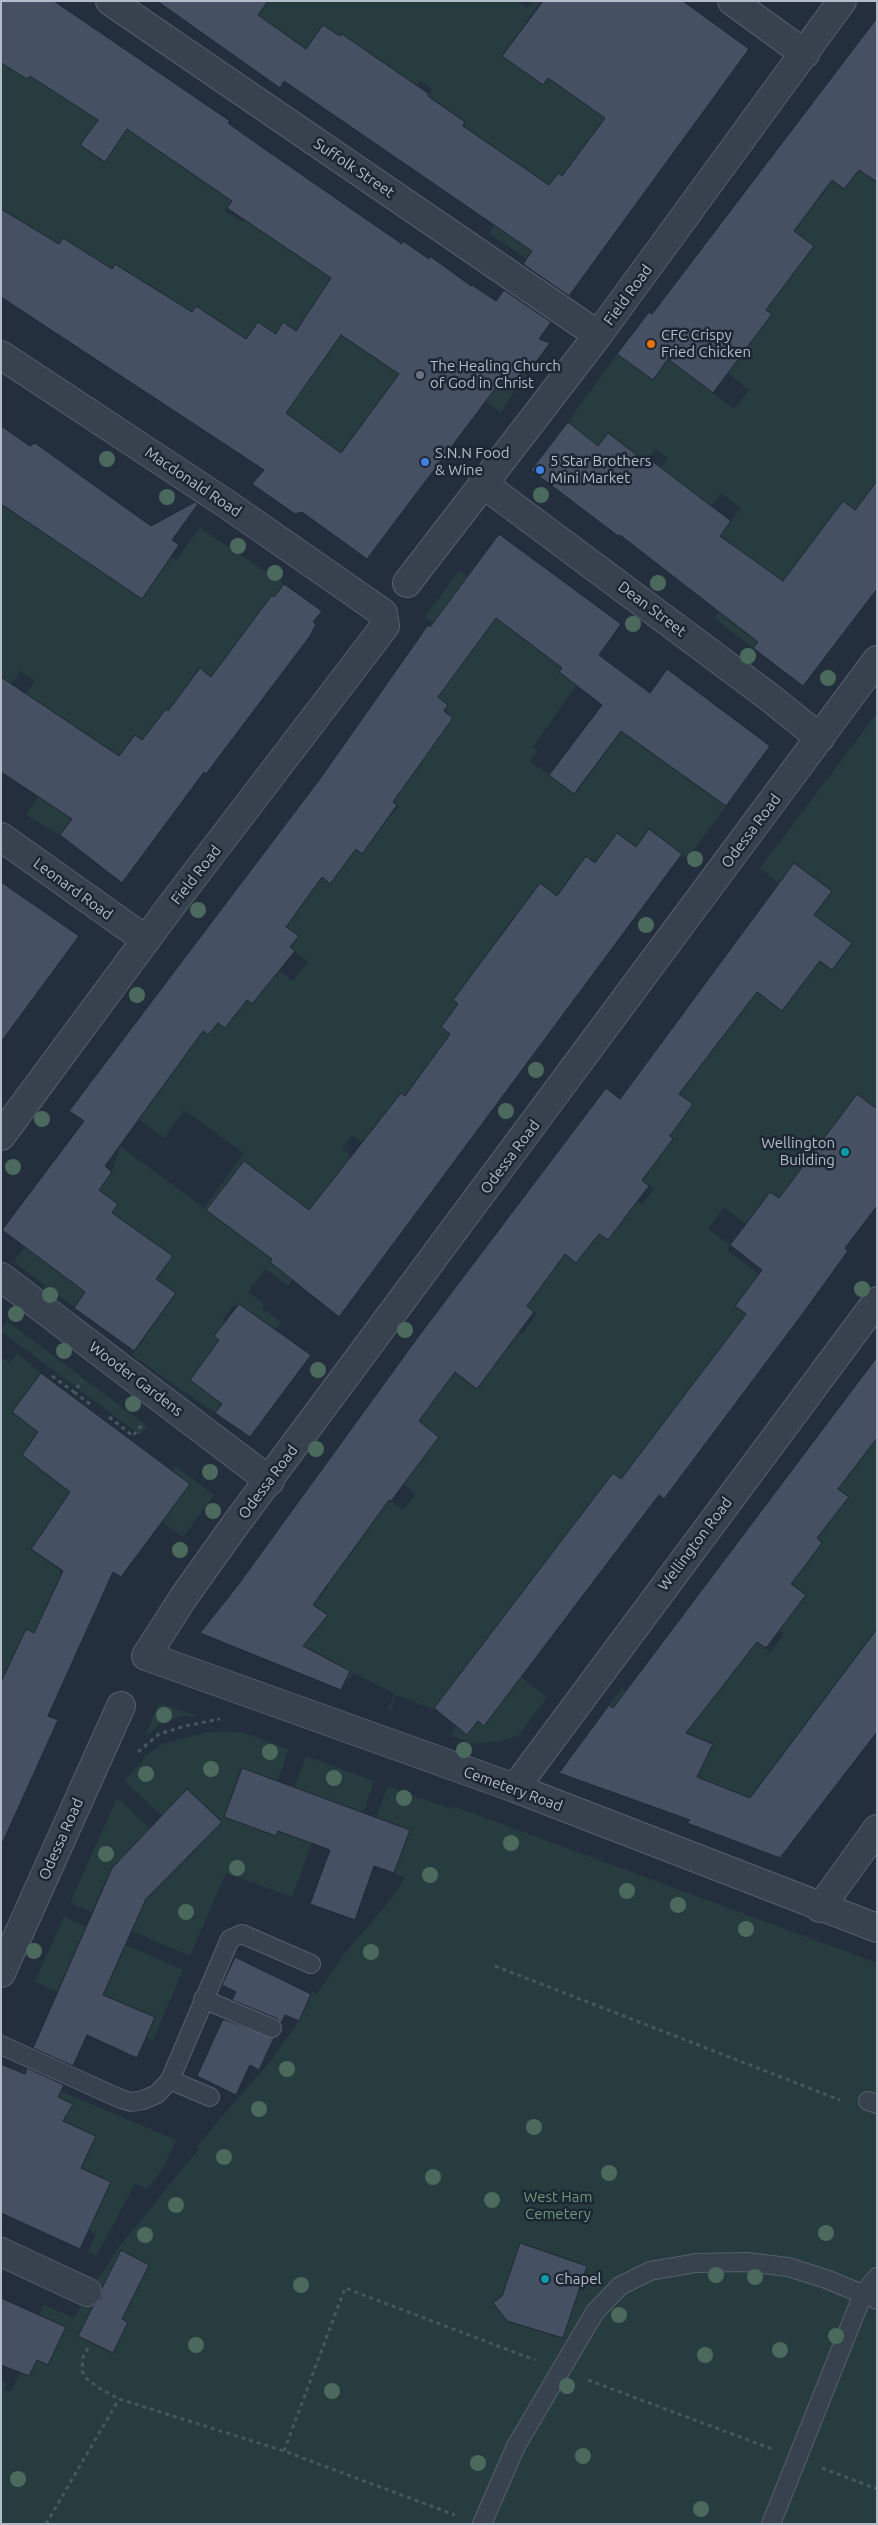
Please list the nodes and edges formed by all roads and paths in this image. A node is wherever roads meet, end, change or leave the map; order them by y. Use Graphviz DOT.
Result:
graph roads {
  1 [pos="732,1"];
  2 [pos="842,1"];
  3 [pos="121,4"];
  4 [pos="805,54"];
  5 [pos="598,335"];
  6 [pos="1,355"];
  7 [pos="482,483"];
  8 [pos="407,583"];
  9 [pos="383,613"];
  10 [pos="877,660"];
  11 [pos="820,738"];
  12 [pos="1,837"];
  13 [pos="146,940"];
  14 [pos="1,1136"];
  15 [pos="1,1277"];
  16 [pos="877,1301"];
  17 [pos="52,1376"];
  18 [pos="84,1378"];
  19 [pos="74,1392"];
  20 [pos="91,1405"];
  21 [pos="109,1417"];
  22 [pos="143,1423"];
  23 [pos="270,1481"];
  24 [pos="146,1656"];
  25 [pos="121,1706"];
  26 [pos="220,1719"];
  27 [pos="134,1755"];
  28 [pos="515,1788"];
  29 [pos="877,1829"];
  30 [pos="820,1908"];
  31 [pos="877,1928"];
  32 [pos="311,1964"];
  33 [pos="495,1966"];
  34 [pos="1,1972"];
  35 [pos="203,1999"];
  36 [pos="272,2028"];
  37 [pos="1,2045"];
  38 [pos="170,2080"];
  39 [pos="210,2097"];
  40 [pos="872,2102"];
  41 [pos="1,2252"];
  42 [pos="877,2277"];
  43 [pos="87,2292"];
  44 [pos="870,2297"];
  45 [pos="88,2348"];
  46 [pos="562,2370"];
  47 [pos="119,2398"];
  48 [pos="284,2451"];
  49 [pos="797,2459"];
  50 [pos="877,2489"];
  51 [pos="456,2515"];
  52 [pos="46,2524"];
  53 [pos="482,2524"];
  54 [pos="771,2524"];
  1 -- 4 [label="street"];
  2 -- 4 [label="street, Field Road"];
  3 -- 5 [label="street, Suffolk Street"];
  4 -- 5 [label="street, Field Road"];
  5 -- 7 [label="street, Field Road"];
  6 -- 9 [label="street, Macdonald Road"];
  7 -- 8 [label="street, Field Road"];
  7 -- 11 [label="street, Dean Street"];
  9 -- 13 [label="street, Field Road"];
  10 -- 11 [label="street, Odessa Road"];
  11 -- 23 [label="street, Odessa Road"];
  12 -- 13 [label="street, Leonard Road"];
  13 -- 14 [label="street, Field Road"];
  15 -- 23 [label="street, Wooder Gardens"];
  16 -- 28 [label="street, Wellington Road"];
  17 -- 19 [label="path"];
  18 -- 19 [label="path"];
  19 -- 20 [label="path"];
  21 -- 22 [label="path"];
  23 -- 24 [label="street, Odessa Road"];
  24 -- 28 [label="street, Cemetery Road"];
  25 -- 34 [label="street, Odessa Road"];
  26 -- 27 [label="path"];
  28 -- 30 [label="street, Cemetery Road"];
  29 -- 30 [label="street"];
  30 -- 31 [label="street, Cemetery Road"];
  32 -- 35 [label="lane"];
  33 -- 40 [label="path"];
  35 -- 36 [label="lane"];
  35 -- 38 [label="lane"];
  37 -- 38 [label="lane"];
  38 -- 39 [label="lane"];
  41 -- 43 [label="street"];
  42 -- 44 [label="lane"];
  44 -- 46 [label="lane"];
  44 -- 49 [label="lane"];
  45 -- 47 [label="path"];
  46 -- 48 [label="path"];
  46 -- 49 [label="path"];
  46 -- 53 [label="lane"];
  47 -- 48 [label="path"];
  47 -- 52 [label="path"];
  48 -- 51 [label="path"];
  49 -- 50 [label="path"];
  49 -- 54 [label="lane"];
}
